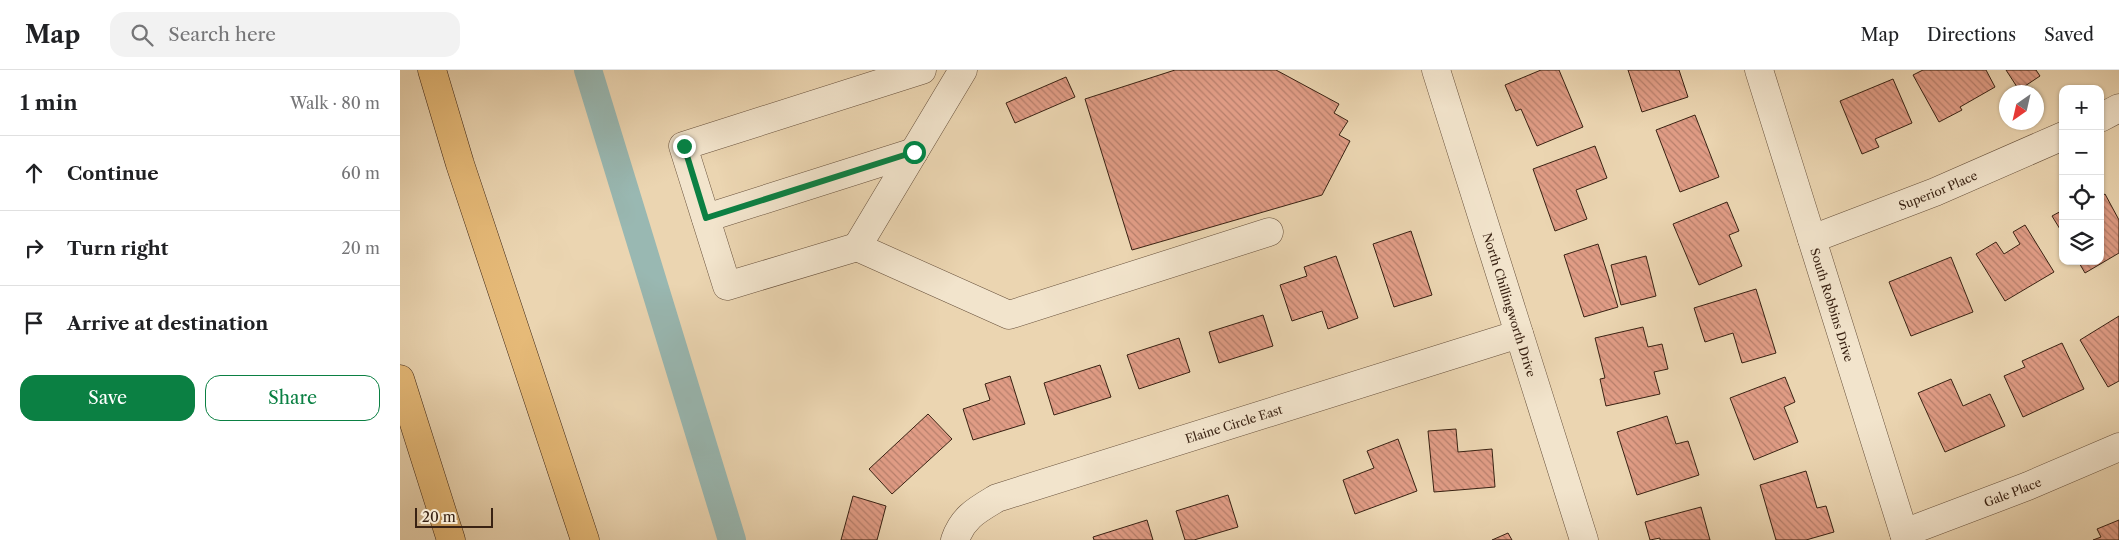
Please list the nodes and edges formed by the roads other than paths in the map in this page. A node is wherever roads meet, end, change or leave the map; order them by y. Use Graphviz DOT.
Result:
graph roads {
  1 [pos="432,70"];
  2 [pos="922,70"];
  3 [pos="963,70"];
  4 [pos="1436,70"];
  5 [pos="1759,70"];
  6 [pos="2119,108"];
  7 [pos="2104,116"];
  8 [pos="2059,138"];
  9 [pos="914,152"];
  10 [pos="706,218"];
  11 [pos="1269,232"];
  12 [pos="1812,239"];
  13 [pos="857,247"];
  14 [pos="1519,334"];
  15 [pos="400,378"];
  16 [pos="2119,447"];
  17 [pos="577,514"];
  18 [pos="957,535"];
  19 [pos="1905,536"];
  20 [pos="450,540"];
  21 [pos="585,540"];
  22 [pos="595,540"];
  23 [pos="1584,540"];
  1 -- 17 [label="highway"];
  2 -- 10 [label="street"];
  3 -- 9 [label="street"];
  4 -- 14 [label="street, North Chillingworth Drive"];
  5 -- 12 [label="street, South Robbins Drive"];
  6 -- 7 [label="street"];
  8 -- 12 [label="street, Superior Place"];
  9 -- 10 [label="street"];
  9 -- 13 [label="street"];
  10 -- 13 [label="street"];
  11 -- 13 [label="street"];
  12 -- 19 [label="street, South Robbins Drive"];
  14 -- 18 [label="street, Elaine Circle East"];
  14 -- 23 [label="street, North Chillingworth Drive"];
  15 -- 20 [label="highway"];
  16 -- 19 [label="street, Gale Place"];
  17 -- 21 [label="highway"];
  17 -- 22 [label="highway"];
}
